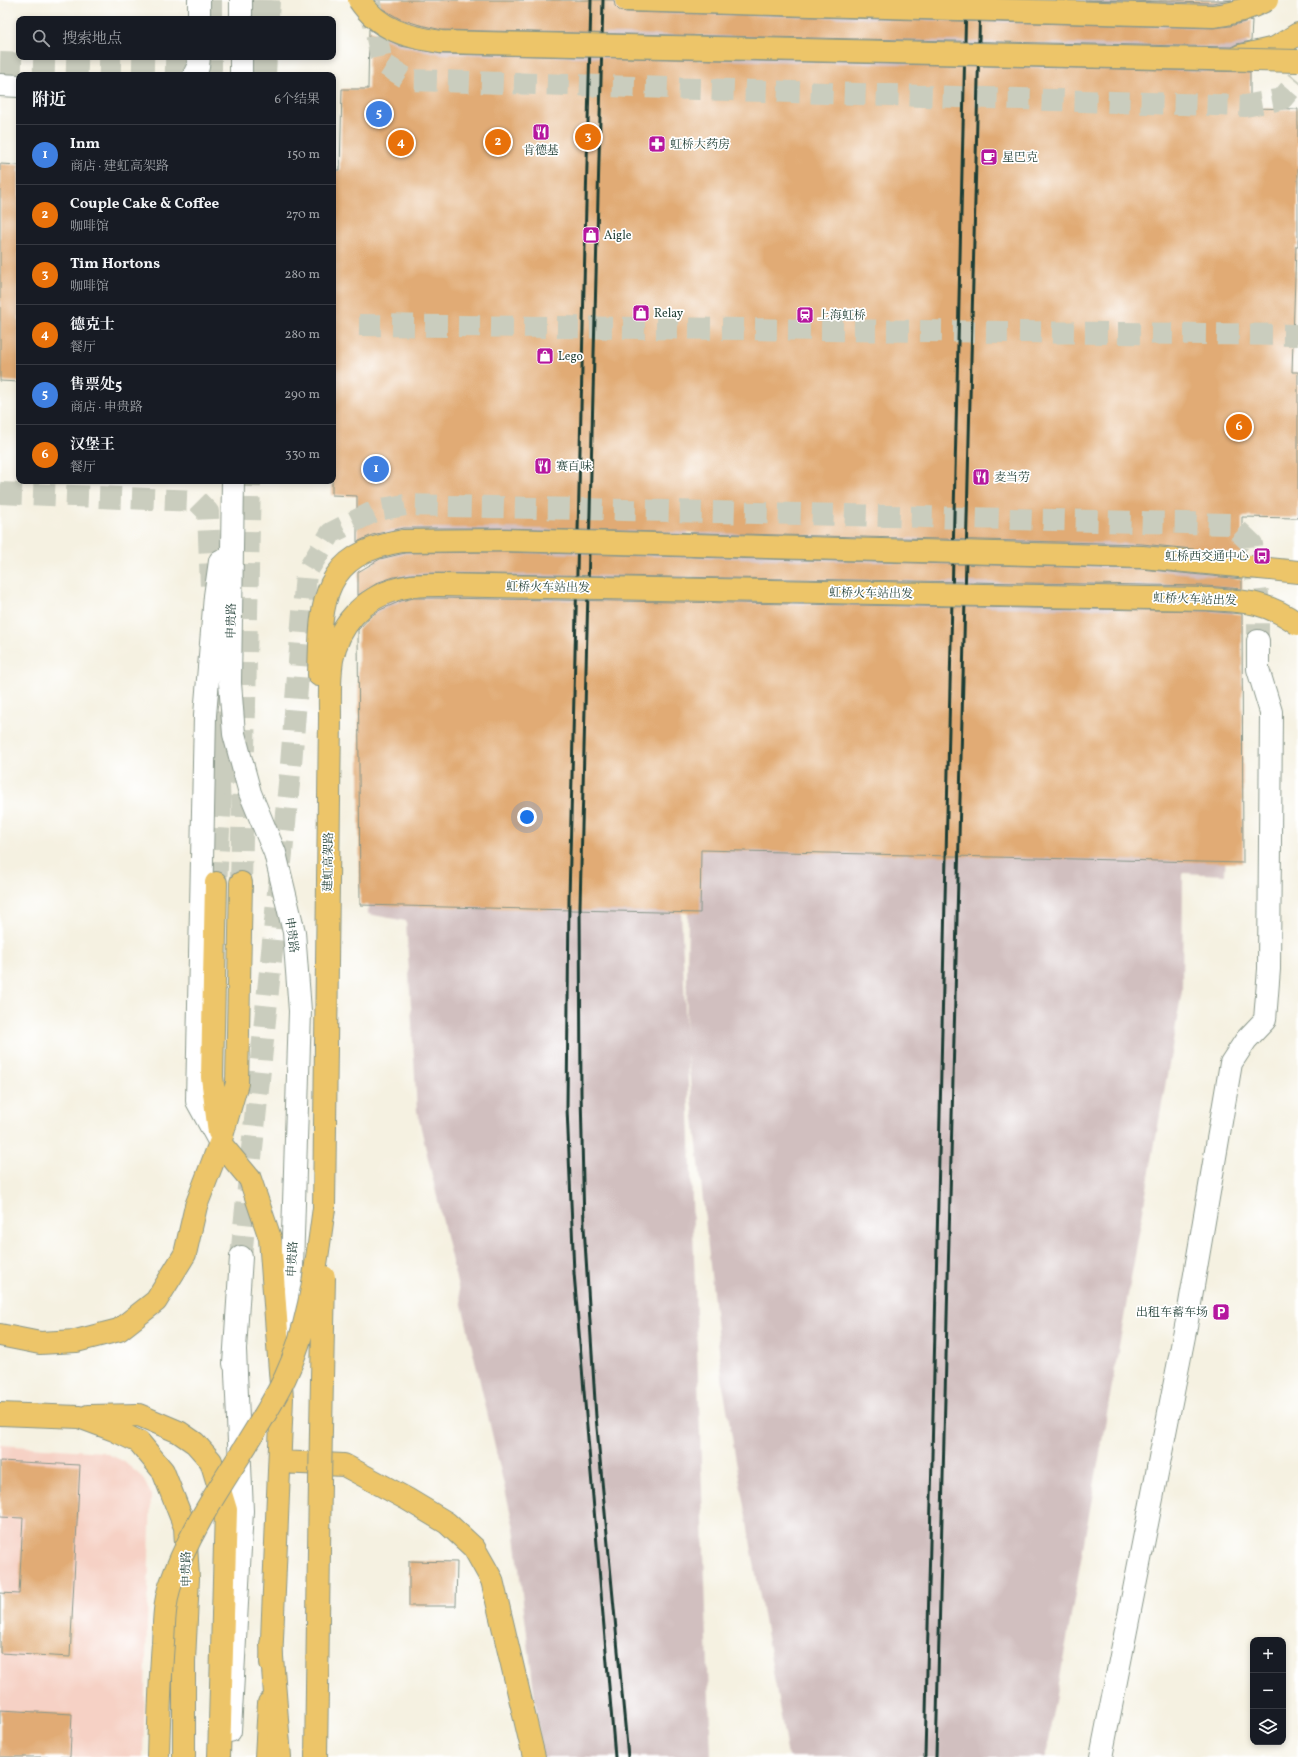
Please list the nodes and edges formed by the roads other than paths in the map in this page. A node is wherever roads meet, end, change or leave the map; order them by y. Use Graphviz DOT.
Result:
graph roads {
  1 [pos="199,0"];
  2 [pos="241,0"];
  3 [pos="359,0"];
  4 [pos="626,0"];
  5 [pos="1266,0"];
  6 [pos="199,16"];
  7 [pos="241,16"];
  8 [pos="1298,34"];
  9 [pos="1223,59"];
  10 [pos="199,60"];
  11 [pos="241,60"];
  12 [pos="1298,61"];
  13 [pos="196,72"];
  14 [pos="241,72"];
  15 [pos="0,85"];
  16 [pos="16,86"];
  17 [pos="232,484"];
  18 [pos="232,484"];
  19 [pos="1295,575"];
  20 [pos="439,585"];
  21 [pos="1298,624"];
  22 [pos="1258,641"];
  23 [pos="330,718"];
  24 [pos="216,883"];
  25 [pos="241,883"];
  26 [pos="220,1143"];
  27 [pos="324,1208"];
  28 [pos="241,1258"];
  29 [pos="0,1334"];
  30 [pos="235,1350"];
  31 [pos="282,1398"];
  32 [pos="0,1414"];
  33 [pos="79,1417"];
  34 [pos="280,1462"];
  35 [pos="226,1510"];
  36 [pos="272,1644"];
  37 [pos="316,1669"];
  38 [pos="158,1757"];
  39 [pos="184,1757"];
  40 [pos="219,1757"];
  41 [pos="228,1757"];
  42 [pos="266,1757"];
  43 [pos="280,1757"];
  44 [pos="316,1757"];
  45 [pos="322,1757"];
  46 [pos="534,1757"];
  47 [pos="1101,1757"];
  1 -- 6 [label="street"];
  2 -- 7 [label="street"];
  3 -- 9 [label="main road, bridge"];
  4 -- 5 [label="main road, bridge"];
  8 -- 9 [label="main road, bridge"];
  9 -- 12 [label="main road, bridge"];
  10 -- 13 [label="street"];
  11 -- 14 [label="street"];
  15 -- 16 [label="street"];
  17 -- 26 [label="street"];
  18 -- 31 [label="street, 申贵路"];
  19 -- 23 [label="main road, bridge"];
  20 -- 21 [label="main road, 虹桥火车站出发, bridge"];
  20 -- 23 [label="main road, 建虹高架路"];
  22 -- 47 [label="street"];
  23 -- 27 [label="main road, 建虹高架路"];
  24 -- 26 [label="main road"];
  25 -- 26 [label="main road"];
  26 -- 29 [label="main road"];
  26 -- 31 [label="main road, 申贵路"];
  27 -- 37 [label="main road, bridge"];
  27 -- 38 [label="main road, bridge"];
  28 -- 30 [label="street"];
  30 -- 35 [label="street"];
  30 -- 41 [label="street"];
  31 -- 34 [label="main road, 申贵路"];
  32 -- 33 [label="main road, 申贵路"];
  33 -- 35 [label="main road"];
  33 -- 39 [label="main road, 申贵路"];
  34 -- 36 [label="main road, 申贵路"];
  34 -- 46 [label="main road"];
  35 -- 40 [label="main road"];
  36 -- 42 [label="main road, 申贵路"];
  36 -- 43 [label="main road"];
  37 -- 44 [label="main road"];
  37 -- 45 [label="main road"];
}
